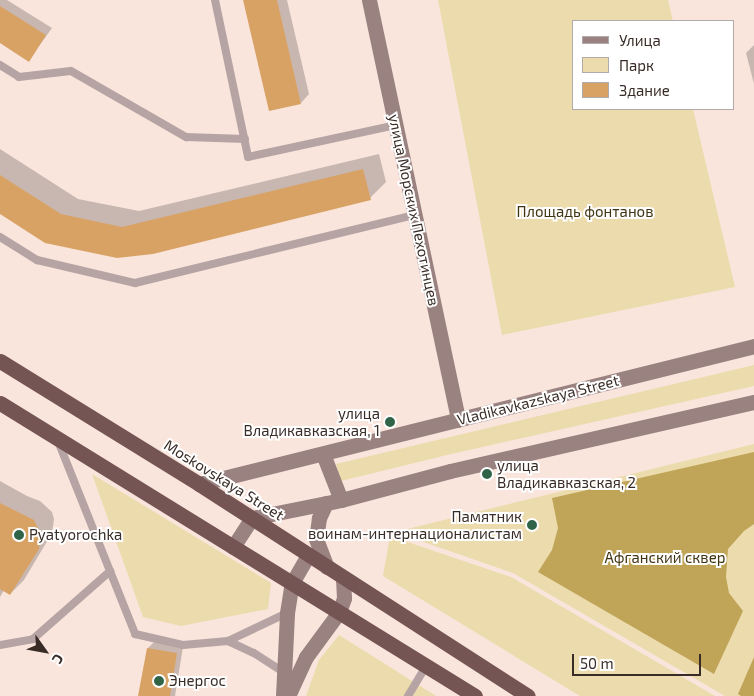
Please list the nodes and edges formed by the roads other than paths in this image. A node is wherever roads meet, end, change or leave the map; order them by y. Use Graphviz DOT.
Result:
graph roads {
  1 [pos="214,0"];
  2 [pos="369,0"];
  3 [pos="0,64"];
  4 [pos="396,125"];
  5 [pos="245,139"];
  6 [pos="415,215"];
  7 [pos="0,237"];
  8 [pos="754,346"];
  9 [pos="0,360"];
  10 [pos="754,402"];
  11 [pos="0,403"];
  12 [pos="458,420"];
  13 [pos="56,437"];
  14 [pos="323,454"];
  15 [pos="199,484"];
  16 [pos="334,502"];
  17 [pos="252,518"];
  18 [pos="233,546"];
  19 [pos="308,554"];
  20 [pos="326,567"];
  21 [pos="110,571"];
  22 [pos="343,578"];
  23 [pos="292,583"];
  24 [pos="339,612"];
  25 [pos="287,613"];
  26 [pos="228,641"];
  27 [pos="0,645"];
  28 [pos="426,666"];
  29 [pos="285,673"];
  30 [pos="283,696"];
  31 [pos="288,696"];
  32 [pos="408,696"];
  33 [pos="475,696"];
  34 [pos="528,696"];
  1 -- 5 [label="lane"];
  2 -- 4 [label="main road, улица Морских Пехотинцев"];
  3 -- 5 [label="lane"];
  4 -- 5 [label="lane"];
  4 -- 6 [label="main road, улица Морских Пехотинцев"];
  6 -- 7 [label="lane"];
  6 -- 12 [label="main road, улица Морских Пехотинцев"];
  8 -- 12 [label="main road, Vladikavkazskaya Street"];
  9 -- 15 [label="highway, Moskovskaya Street"];
  10 -- 16 [label="main road"];
  11 -- 13 [label="highway"];
  12 -- 14 [label="main road, Vladikavkazskaya Street"];
  13 -- 18 [label="highway"];
  13 -- 21 [label="lane"];
  14 -- 15 [label="main road, Vladikavkazskaya Street"];
  14 -- 16 [label="main road"];
  15 -- 17 [label="highway, Moskovskaya Street"];
  16 -- 17 [label="main road"];
  16 -- 20 [label="main road"];
  17 -- 18 [label="main road"];
  17 -- 19 [label="highway, Moskovskaya Street"];
  18 -- 23 [label="highway"];
  19 -- 20 [label="highway, Moskovskaya Street"];
  19 -- 23 [label="main road"];
  20 -- 22 [label="highway, Moskovskaya Street"];
  21 -- 26 [label="lane"];
  21 -- 27 [label="lane"];
  22 -- 24 [label="main road"];
  22 -- 34 [label="highway, Moskovskaya Street"];
  23 -- 24 [label="highway"];
  23 -- 25 [label="main road"];
  24 -- 28 [label="highway"];
  24 -- 31 [label="main road"];
  25 -- 26 [label="lane"];
  25 -- 29 [label="main road"];
  26 -- 29 [label="lane"];
  28 -- 32 [label="lane"];
  28 -- 33 [label="highway"];
  29 -- 30 [label="main road"];
}
